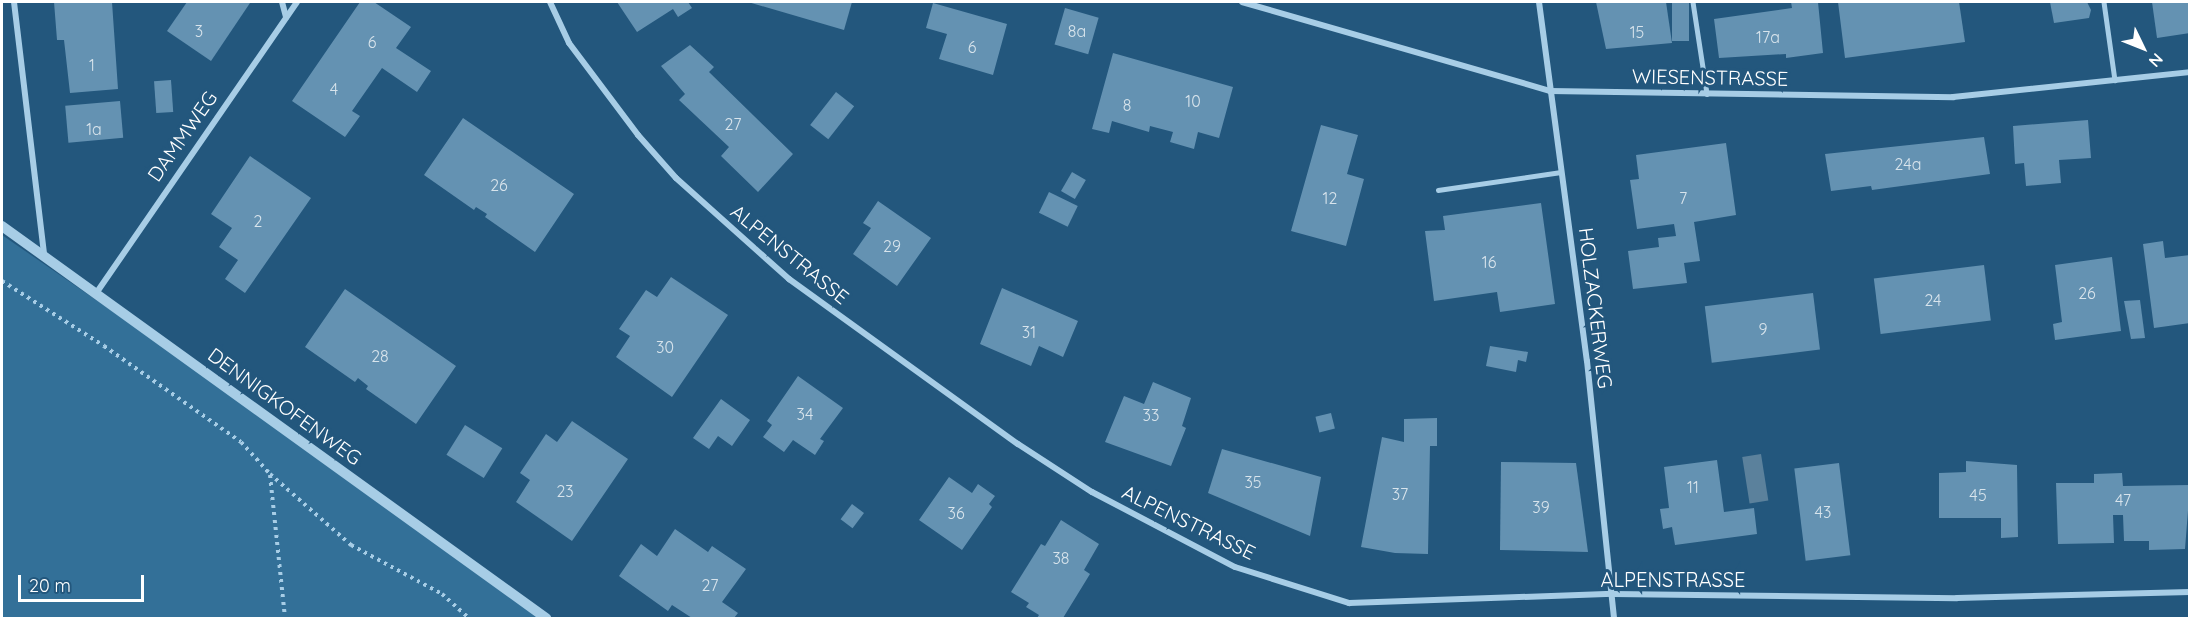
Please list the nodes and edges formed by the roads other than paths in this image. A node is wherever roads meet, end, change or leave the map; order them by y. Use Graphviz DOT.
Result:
graph roads {
  1 [pos="14,2"];
  2 [pos="282,2"];
  3 [pos="297,2"];
  4 [pos="550,2"];
  5 [pos="1242,2"];
  6 [pos="1539,2"];
  7 [pos="1693,2"];
  8 [pos="2104,2"];
  9 [pos="286,17"];
  10 [pos="2190,72"];
  11 [pos="2115,80"];
  12 [pos="1550,92"];
  13 [pos="1707,94"];
  14 [pos="1561,172"];
  15 [pos="1438,190"];
  16 [pos="2,226"];
  17 [pos="44,254"];
  18 [pos="97,292"];
  19 [pos="2190,592"];
  20 [pos="1613,594"];
  21 [pos="546,618"];
  22 [pos="1614,618"];
  1 -- 17 [label="street"];
  2 -- 9 [label="street"];
  3 -- 9 [label="street, DAMMWEG"];
  4 -- 20 [label="street, ALPENSTRASSE"];
  5 -- 12 [label="street, WIESENSTRASSE"];
  6 -- 12 [label="street, HOLZACKERWEG"];
  7 -- 13 [label="lane"];
  8 -- 11 [label="lane"];
  9 -- 18 [label="street, DAMMWEG"];
  10 -- 11 [label="street, WIESENSTRASSE"];
  11 -- 13 [label="street, WIESENSTRASSE"];
  12 -- 13 [label="street, WIESENSTRASSE"];
  12 -- 14 [label="street, HOLZACKERWEG"];
  14 -- 15 [label="lane"];
  14 -- 20 [label="street, HOLZACKERWEG"];
  16 -- 17 [label="street, DENNIGKOFENWEG"];
  17 -- 18 [label="street, DENNIGKOFENWEG"];
  18 -- 21 [label="street, DENNIGKOFENWEG"];
  19 -- 20 [label="street, ALPENSTRASSE"];
  20 -- 22 [label="street, HOLZACKERWEG"];
}
